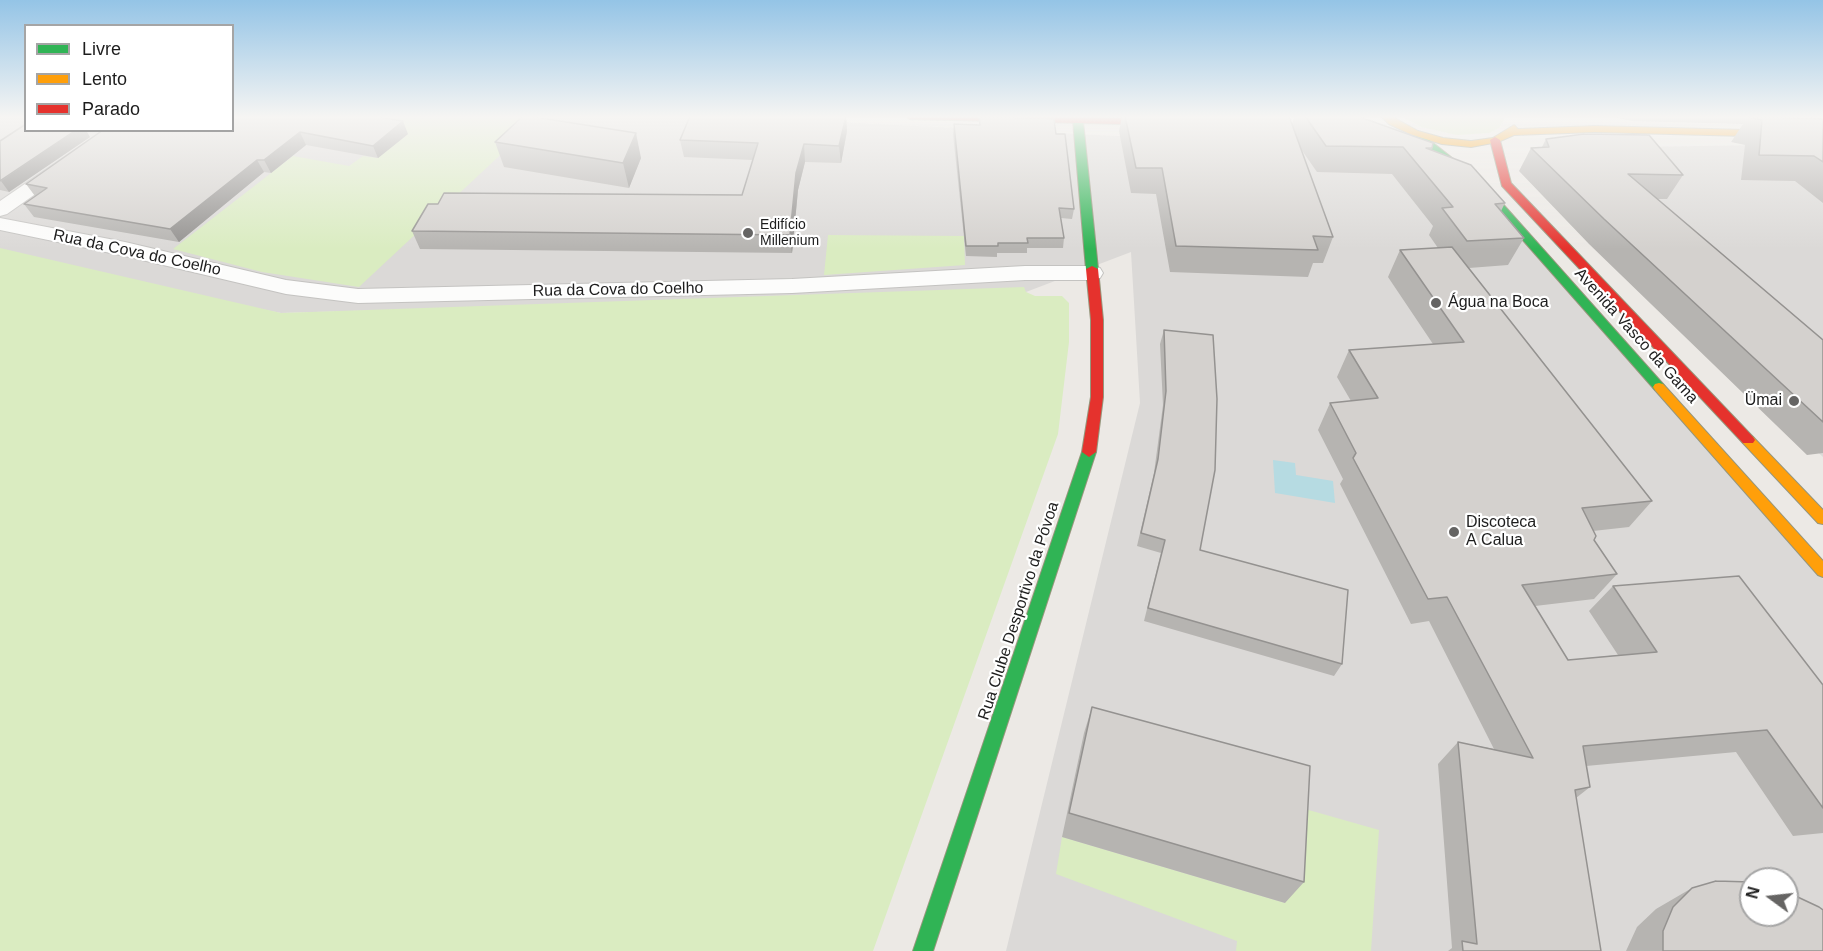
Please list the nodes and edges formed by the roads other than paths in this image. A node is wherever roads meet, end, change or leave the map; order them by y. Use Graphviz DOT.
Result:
graph roads {
  1 [pos="73,160"];
  2 [pos="1082,160"];
  3 [pos="1448,160"];
  4 [pos="1501,160"];
  5 [pos="0,210"];
  6 [pos="0,224"];
  7 [pos="1092,273"];
  8 [pos="1823,519"];
  9 [pos="1823,572"];
  10 [pos="923,951"];
  1 -- 5 [label="street"];
  2 -- 7 [label="main road"];
  3 -- 9 [label="main road, Avenida Vasco da Gama"];
  4 -- 8 [label="main road, Avenida Vasco da Gama"];
  6 -- 7 [label="street, Rua da Cova do Coelho"];
  7 -- 10 [label="main road, Rua Clube Desportivo da Póvoa"];
}
